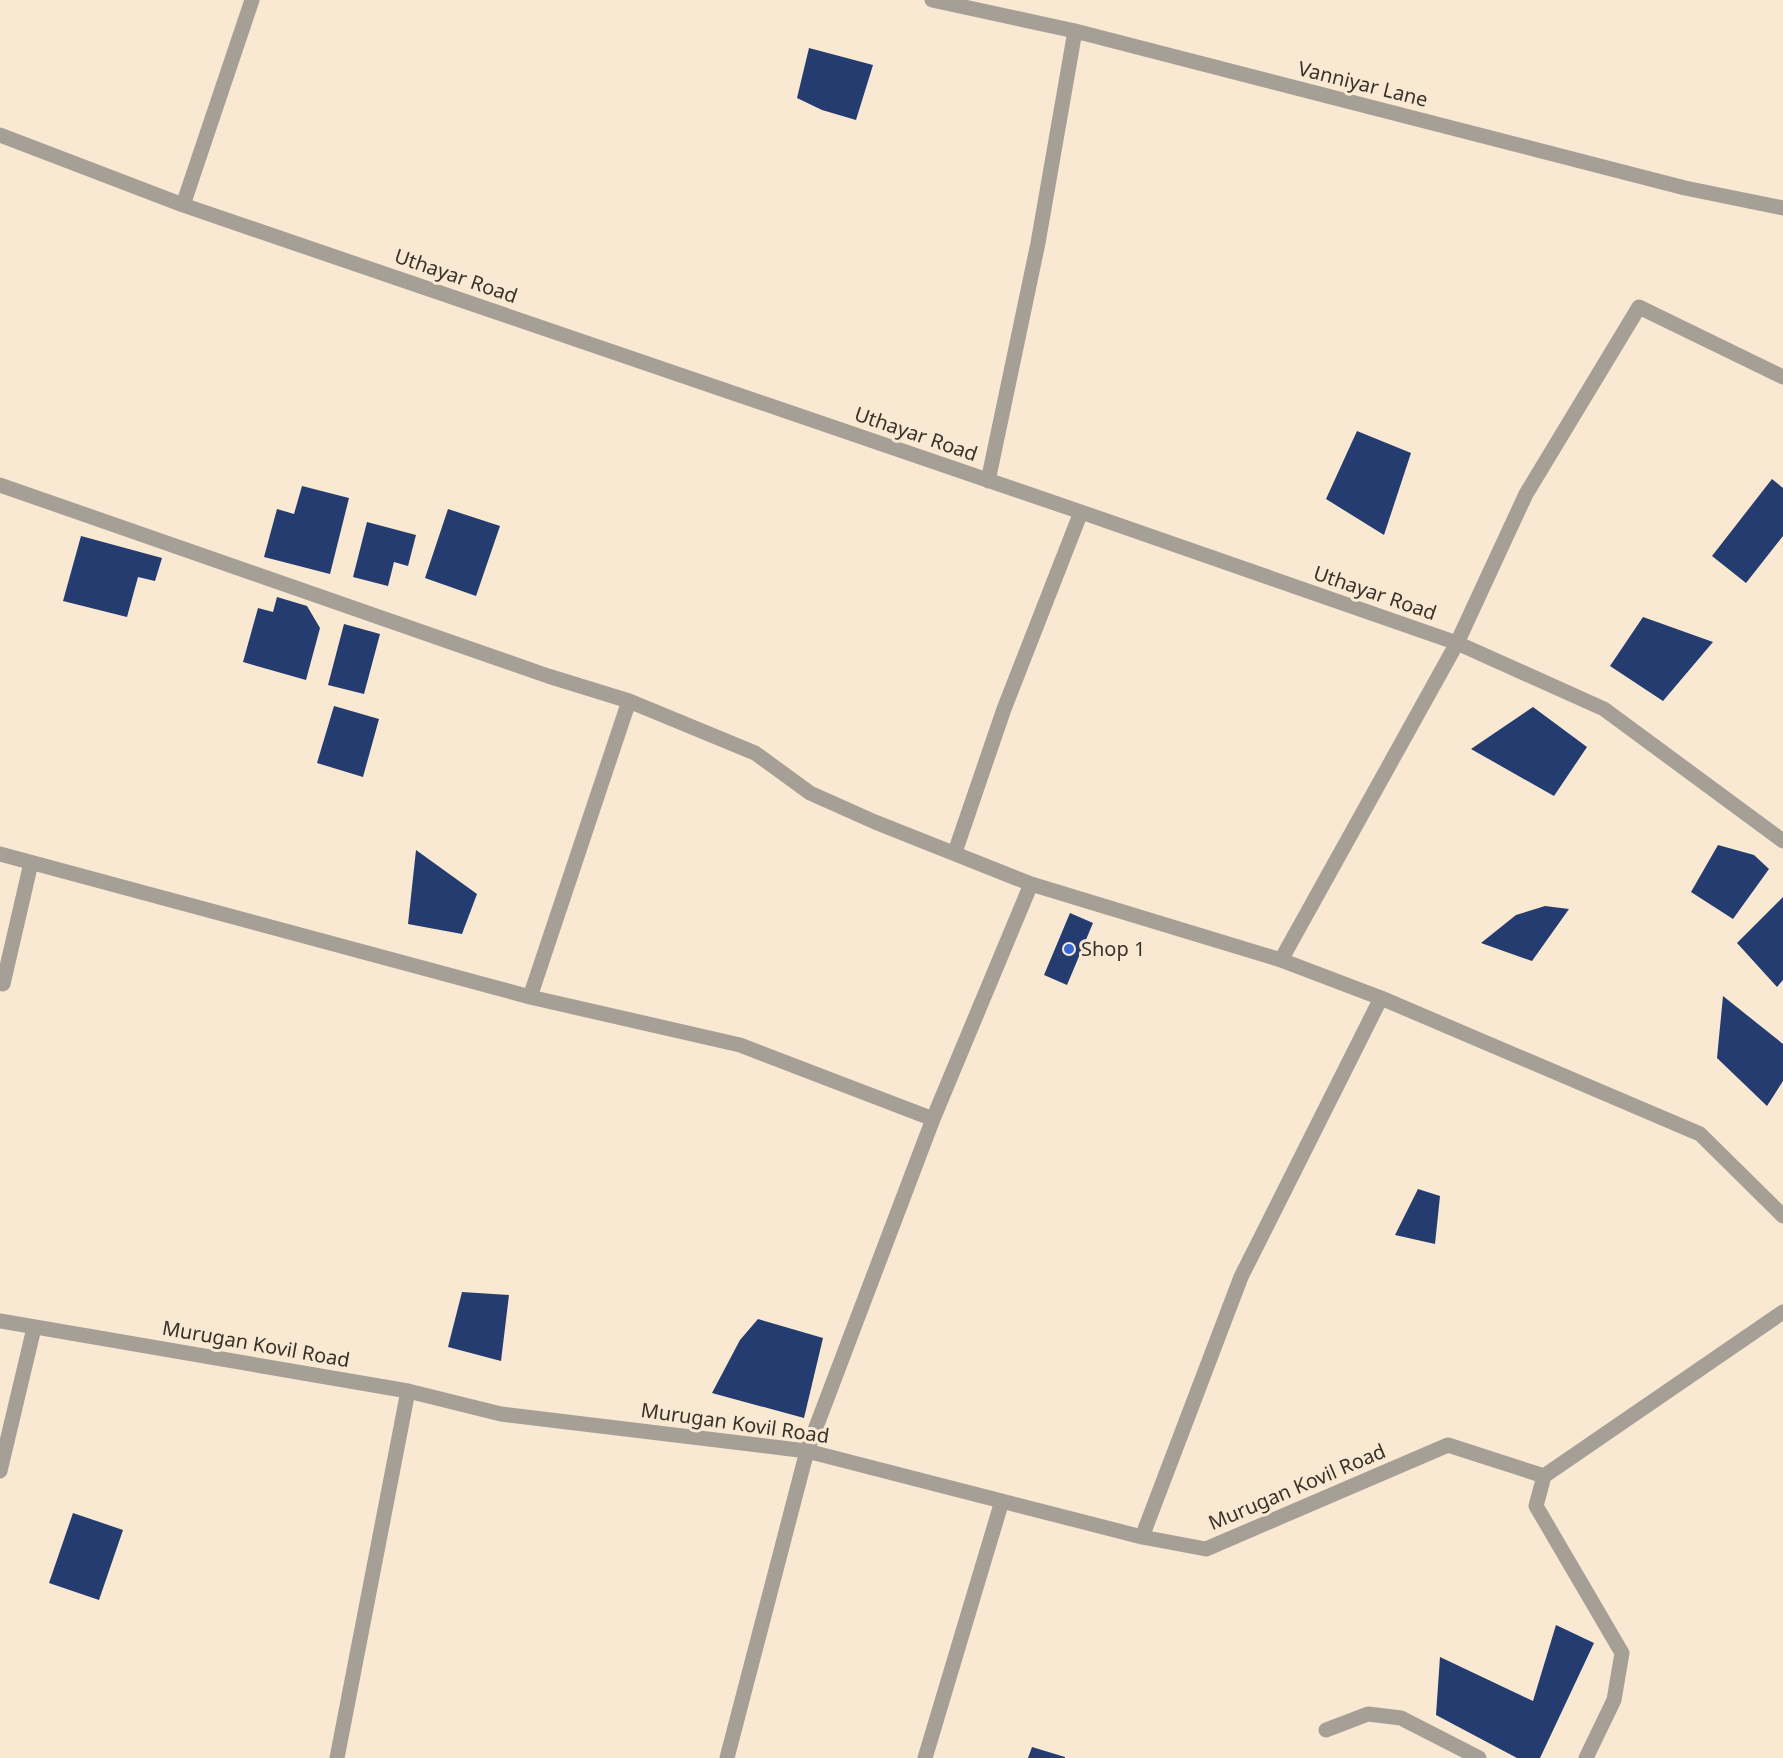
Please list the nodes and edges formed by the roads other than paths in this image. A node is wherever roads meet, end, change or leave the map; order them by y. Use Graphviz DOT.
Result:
graph roads {
  1 [pos="252,0"];
  2 [pos="932,0"];
  3 [pos="1075,31"];
  4 [pos="0,135"];
  5 [pos="183,205"];
  6 [pos="1783,208"];
  7 [pos="1783,377"];
  8 [pos="988,481"];
  9 [pos="0,485"];
  10 [pos="1081,512"];
  11 [pos="1457,644"];
  12 [pos="629,700"];
  13 [pos="1783,841"];
  14 [pos="955,852"];
  15 [pos="0,854"];
  16 [pos="31,863"];
  17 [pos="1031,884"];
  18 [pos="1281,960"];
  19 [pos="3,984"];
  20 [pos="530,997"];
  21 [pos="1381,998"];
  22 [pos="933,1119"];
  23 [pos="1783,1216"];
  24 [pos="1783,1312"];
  25 [pos="0,1321"];
  26 [pos="34,1328"];
  27 [pos="408,1391"];
  28 [pos="807,1451"];
  29 [pos="0,1471"];
  30 [pos="1544,1476"];
  31 [pos="1002,1501"];
  32 [pos="1142,1537"];
  33 [pos="1326,1730"];
  34 [pos="337,1758"];
  35 [pos="727,1758"];
  36 [pos="926,1758"];
  37 [pos="1479,1758"];
  38 [pos="1586,1758"];
  1 -- 5 [label="street"];
  2 -- 3 [label="street, Vanniyar Lane"];
  3 -- 6 [label="street, Vanniyar Lane"];
  3 -- 8 [label="street"];
  4 -- 5 [label="street, Uthayar Road"];
  5 -- 8 [label="street, Uthayar Road"];
  7 -- 11 [label="street"];
  8 -- 10 [label="street, Uthayar Road"];
  9 -- 12 [label="street"];
  10 -- 11 [label="street, Uthayar Road"];
  10 -- 14 [label="street"];
  11 -- 13 [label="street, Uthayar Road"];
  11 -- 18 [label="street"];
  12 -- 14 [label="street"];
  12 -- 20 [label="street"];
  14 -- 17 [label="street"];
  15 -- 16 [label="street"];
  16 -- 19 [label="street"];
  16 -- 20 [label="street"];
  17 -- 18 [label="street"];
  17 -- 22 [label="street"];
  18 -- 21 [label="street"];
  20 -- 22 [label="street"];
  21 -- 23 [label="street"];
  21 -- 32 [label="street"];
  22 -- 28 [label="street"];
  24 -- 30 [label="street"];
  25 -- 26 [label="street, Murugan Kovil Road"];
  26 -- 27 [label="street, Murugan Kovil Road"];
  26 -- 29 [label="street"];
  27 -- 28 [label="street, Murugan Kovil Road"];
  27 -- 34 [label="street"];
  28 -- 31 [label="street, Murugan Kovil Road"];
  28 -- 35 [label="street"];
  30 -- 32 [label="street, Murugan Kovil Road"];
  30 -- 38 [label="street"];
  31 -- 32 [label="street, Murugan Kovil Road"];
  31 -- 36 [label="street"];
  33 -- 37 [label="street"];
}
